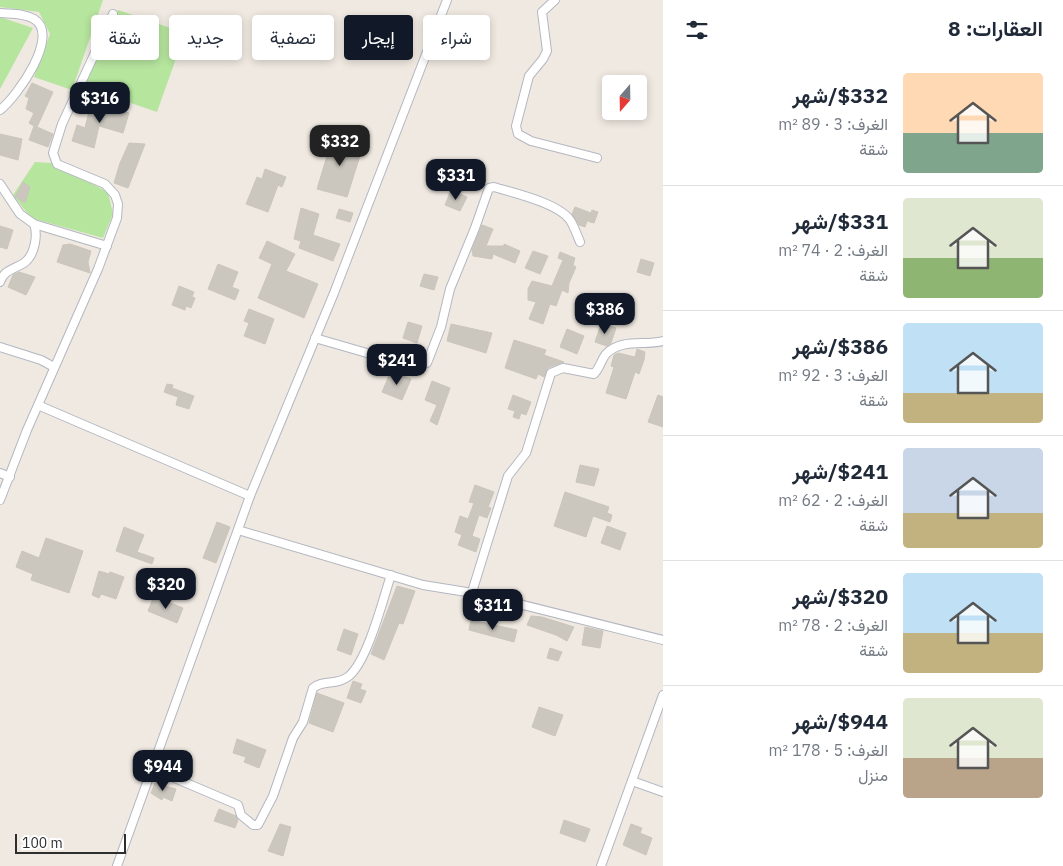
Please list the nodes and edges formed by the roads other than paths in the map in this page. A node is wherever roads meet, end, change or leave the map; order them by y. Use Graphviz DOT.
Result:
graph roads {
  1 [pos="448,0"];
  2 [pos="555,0"];
  3 [pos="0,13"];
  4 [pos="113,14"];
  5 [pos="0,110"];
  6 [pos="597,158"];
  7 [pos="0,184"];
  8 [pos="34,224"];
  9 [pos="580,242"];
  10 [pos="107,246"];
  11 [pos="0,282"];
  12 [pos="316,338"];
  13 [pos="663,341"];
  14 [pos="0,348"];
  15 [pos="54,367"];
  16 [pos="40,406"];
  17 [pos="0,473"];
  18 [pos="10,477"];
  19 [pos="250,496"];
  20 [pos="0,500"];
  21 [pos="238,530"];
  22 [pos="391,575"];
  23 [pos="472,592"];
  24 [pos="663,640"];
  25 [pos="663,695"];
  26 [pos="151,768"];
  27 [pos="632,781"];
  28 [pos="663,792"];
  29 [pos="116,866"];
  30 [pos="601,866"];
  1 -- 12 [label="street"];
  2 -- 6 [label="street"];
  3 -- 5 [label="street"];
  4 -- 10 [label="street"];
  7 -- 8 [label="street"];
  8 -- 10 [label="street"];
  8 -- 11 [label="street"];
  9 -- 12 [label="street"];
  10 -- 15 [label="street"];
  12 -- 19 [label="street"];
  13 -- 23 [label="street"];
  14 -- 15 [label="street"];
  15 -- 16 [label="street"];
  16 -- 18 [label="street"];
  16 -- 19 [label="street"];
  17 -- 18 [label="street"];
  18 -- 20 [label="street"];
  19 -- 21 [label="street"];
  21 -- 22 [label="street"];
  21 -- 26 [label="street"];
  22 -- 23 [label="street"];
  22 -- 26 [label="street"];
  23 -- 24 [label="street"];
  25 -- 27 [label="street"];
  26 -- 29 [label="street"];
  27 -- 28 [label="street"];
  27 -- 30 [label="street"];
}
